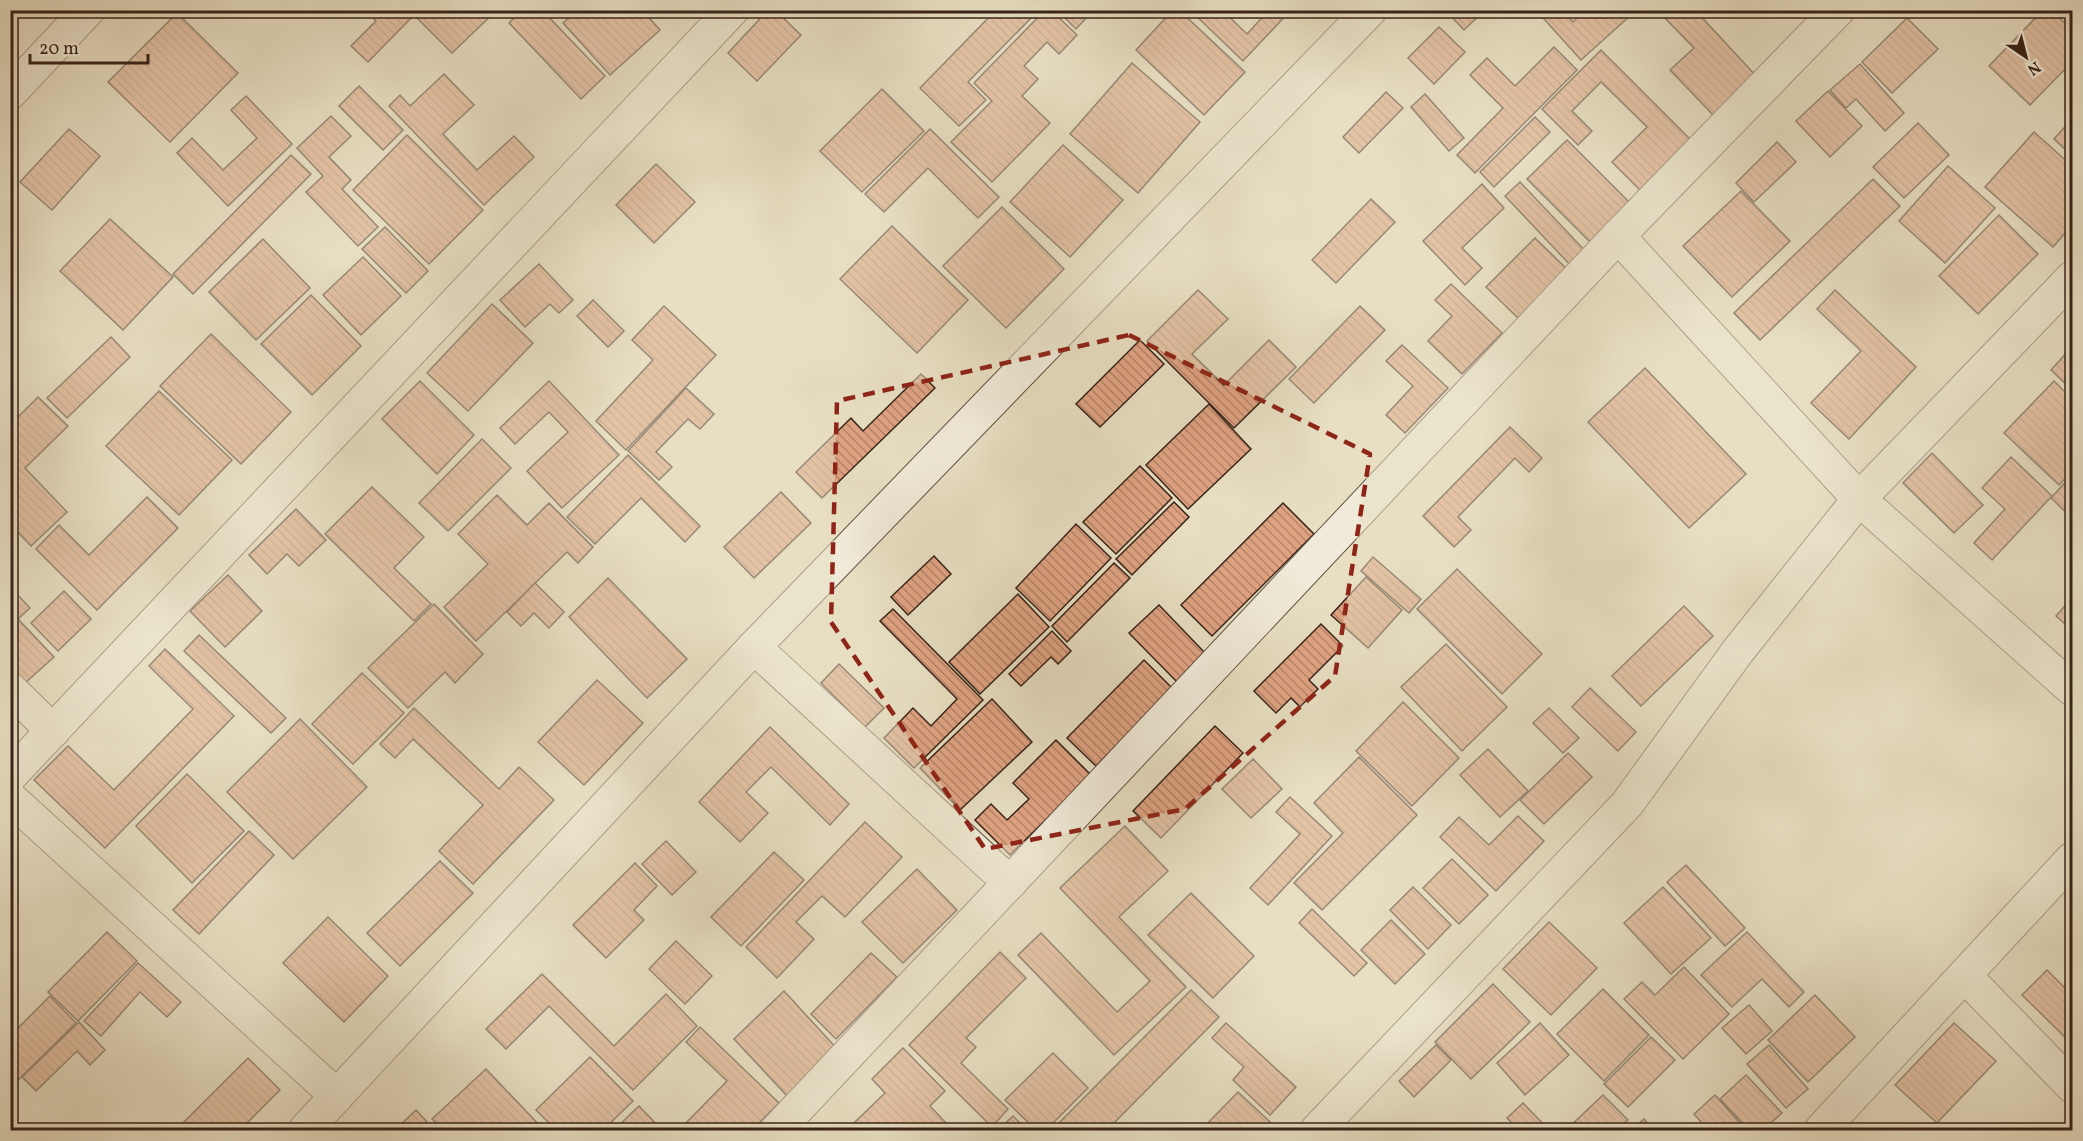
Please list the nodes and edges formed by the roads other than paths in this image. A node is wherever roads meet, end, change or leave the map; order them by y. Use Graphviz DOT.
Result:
graph roads {
  1 [pos="88,10"];
  2 [pos="732,10"];
  3 [pos="1370,10"];
  4 [pos="1838,10"];
  5 [pos="10,93"];
  6 [pos="1618,236"];
  7 [pos="2073,278"];
  8 [pos="1859,499"];
  9 [pos="754,647"];
  10 [pos="10,689"];
  11 [pos="2073,689"];
  12 [pos="53,731"];
  13 [pos="10,776"];
  14 [pos="10,798"];
  15 [pos="2073,859"];
  16 [pos="1010,883"];
  17 [pos="1966,977"];
  18 [pos="2073,1086"];
  19 [pos="337,1096"];
  20 [pos="304,1131"];
  21 [pos="777,1131"];
  22 [pos="1317,1131"];
  23 [pos="1821,1131"];
  1 -- 5 [label="street"];
  2 -- 12 [label="street"];
  3 -- 9 [label="street"];
  4 -- 6 [label="street"];
  6 -- 8 [label="street"];
  6 -- 16 [label="street"];
  7 -- 8 [label="street"];
  8 -- 11 [label="street"];
  8 -- 22 [label="street"];
  9 -- 16 [label="street"];
  9 -- 19 [label="street"];
  10 -- 12 [label="street"];
  12 -- 13 [label="street"];
  14 -- 19 [label="street"];
  15 -- 17 [label="street"];
  16 -- 21 [label="street"];
  17 -- 18 [label="street"];
  17 -- 23 [label="street"];
  19 -- 20 [label="street"];
}
